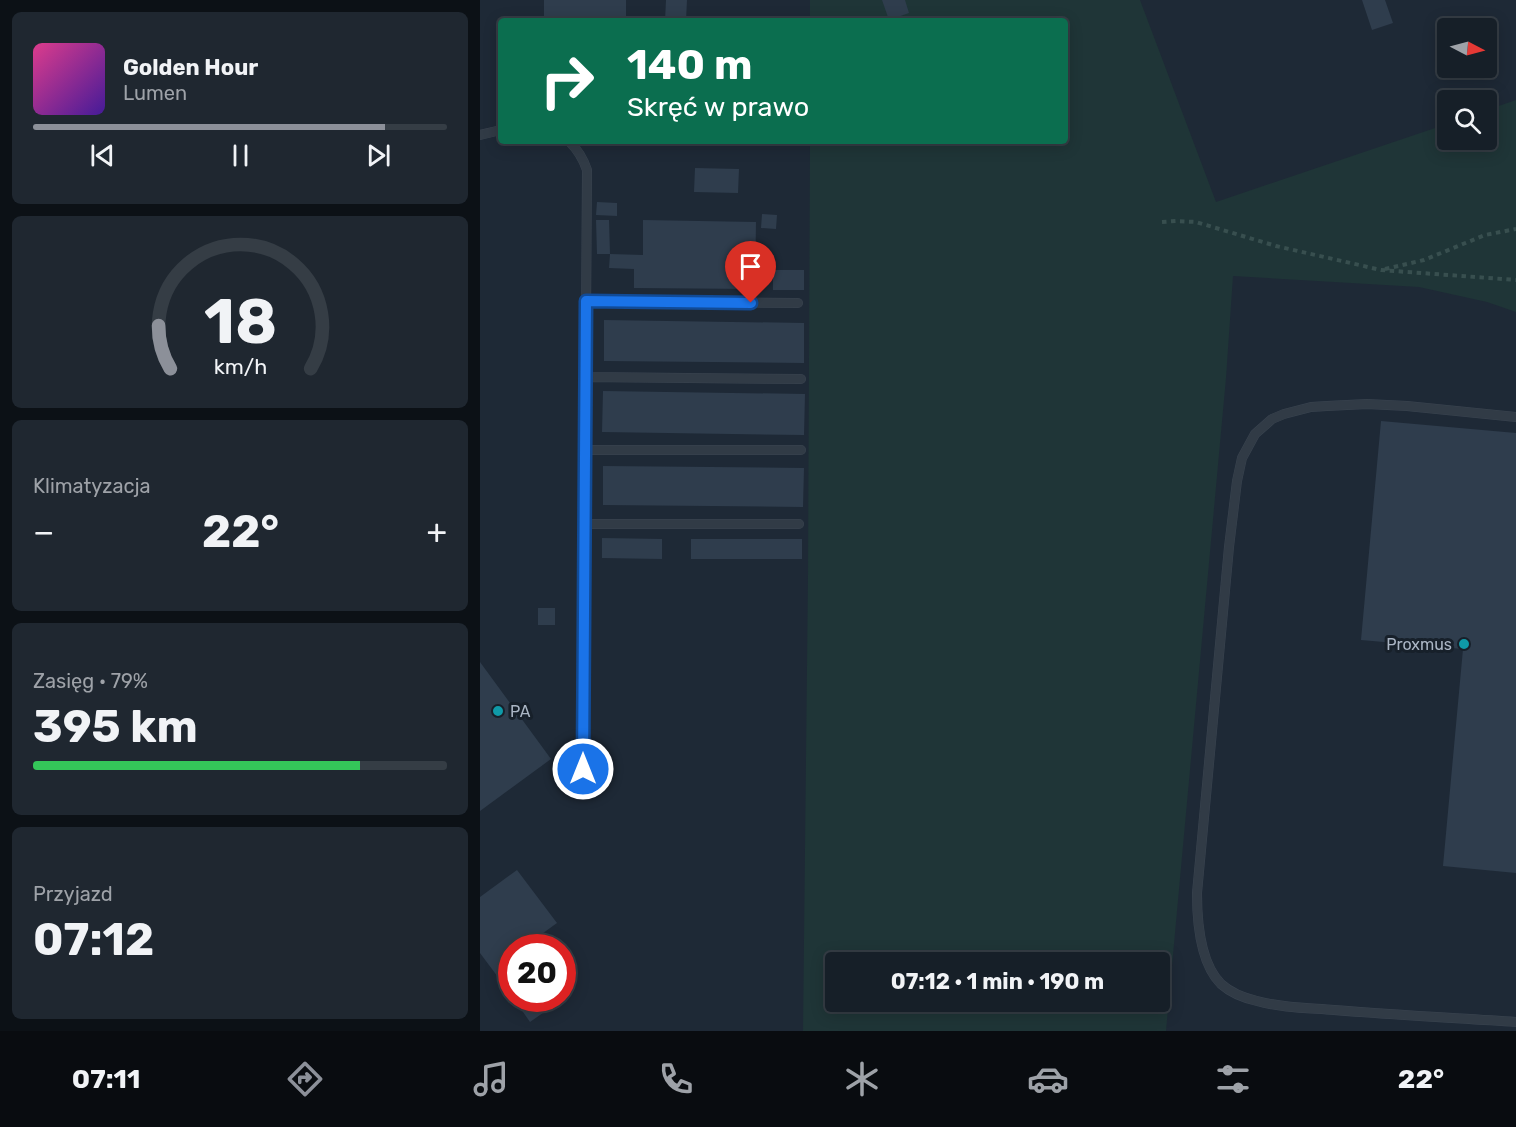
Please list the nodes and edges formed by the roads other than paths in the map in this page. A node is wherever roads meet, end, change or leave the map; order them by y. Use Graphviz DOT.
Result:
graph roads {
  1 [pos="498,131"];
  2 [pos="480,135"];
  3 [pos="572,144"];
  4 [pos="586,301"];
  5 [pos="798,303"];
  6 [pos="585,377"];
  7 [pos="801,379"];
  8 [pos="1516,417"];
  9 [pos="585,450"];
  10 [pos="801,450"];
  11 [pos="584,524"];
  12 [pos="799,524"];
  13 [pos="583,769"];
  14 [pos="1516,1022"];
  1 -- 2 [label="lane"];
  3 -- 4 [label="lane"];
  4 -- 5 [label="lane"];
  4 -- 6 [label="lane"];
  6 -- 7 [label="lane"];
  6 -- 9 [label="lane"];
  8 -- 14 [label="lane"];
  9 -- 10 [label="lane"];
  9 -- 11 [label="lane"];
  11 -- 12 [label="lane"];
  11 -- 13 [label="lane"];
}
